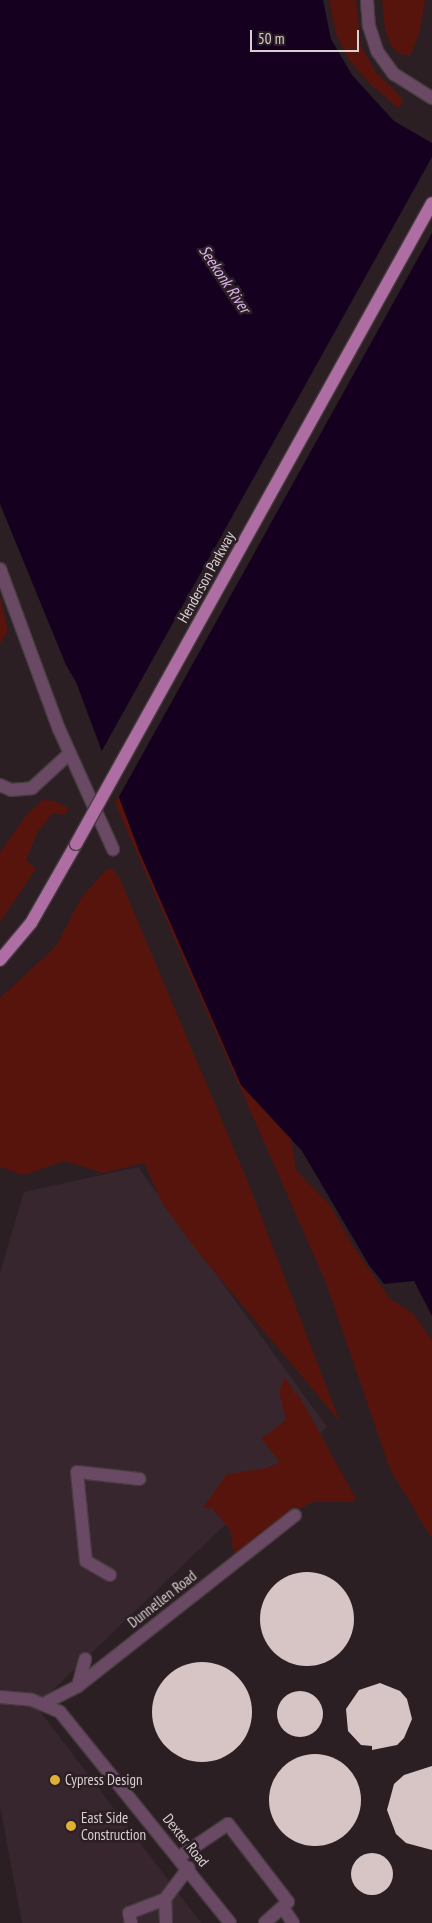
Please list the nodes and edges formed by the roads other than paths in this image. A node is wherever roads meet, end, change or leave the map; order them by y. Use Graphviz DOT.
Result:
graph roads {
  1 [pos="367,0"];
  2 [pos="432,98"];
  3 [pos="432,203"];
  4 [pos="0,569"];
  5 [pos="69,754"];
  6 [pos="0,785"];
  7 [pos="114,849"];
  8 [pos="0,960"];
  9 [pos="140,1479"];
  10 [pos="295,1515"];
  11 [pos="110,1575"];
  12 [pos="85,1659"];
  13 [pos="78,1686"];
  14 [pos="0,1697"];
  15 [pos="45,1704"];
  16 [pos="179,1857"];
  17 [pos="188,1868"];
  18 [pos="165,1899"];
  19 [pos="283,1908"];
  20 [pos="131,1923"];
  21 [pos="166,1923"];
  22 [pos="230,1923"];
  23 [pos="265,1923"];
  24 [pos="293,1923"];
  1 -- 2 [label="street"];
  3 -- 8 [label="main road, Henderson Parkway, bridge"];
  4 -- 5 [label="street"];
  5 -- 6 [label="street"];
  5 -- 7 [label="street"];
  9 -- 11 [label="street"];
  10 -- 13 [label="street, Dunnellen Road"];
  12 -- 13 [label="street"];
  13 -- 15 [label="street, Dunnellen Road"];
  14 -- 15 [label="street, Dexter Road"];
  15 -- 16 [label="street, Dexter Road"];
  16 -- 17 [label="street, Dexter Road"];
  16 -- 19 [label="street"];
  17 -- 18 [label="street"];
  17 -- 22 [label="street, Dexter Road"];
  18 -- 20 [label="street"];
  18 -- 21 [label="street"];
  19 -- 23 [label="street"];
  19 -- 24 [label="street"];
}
